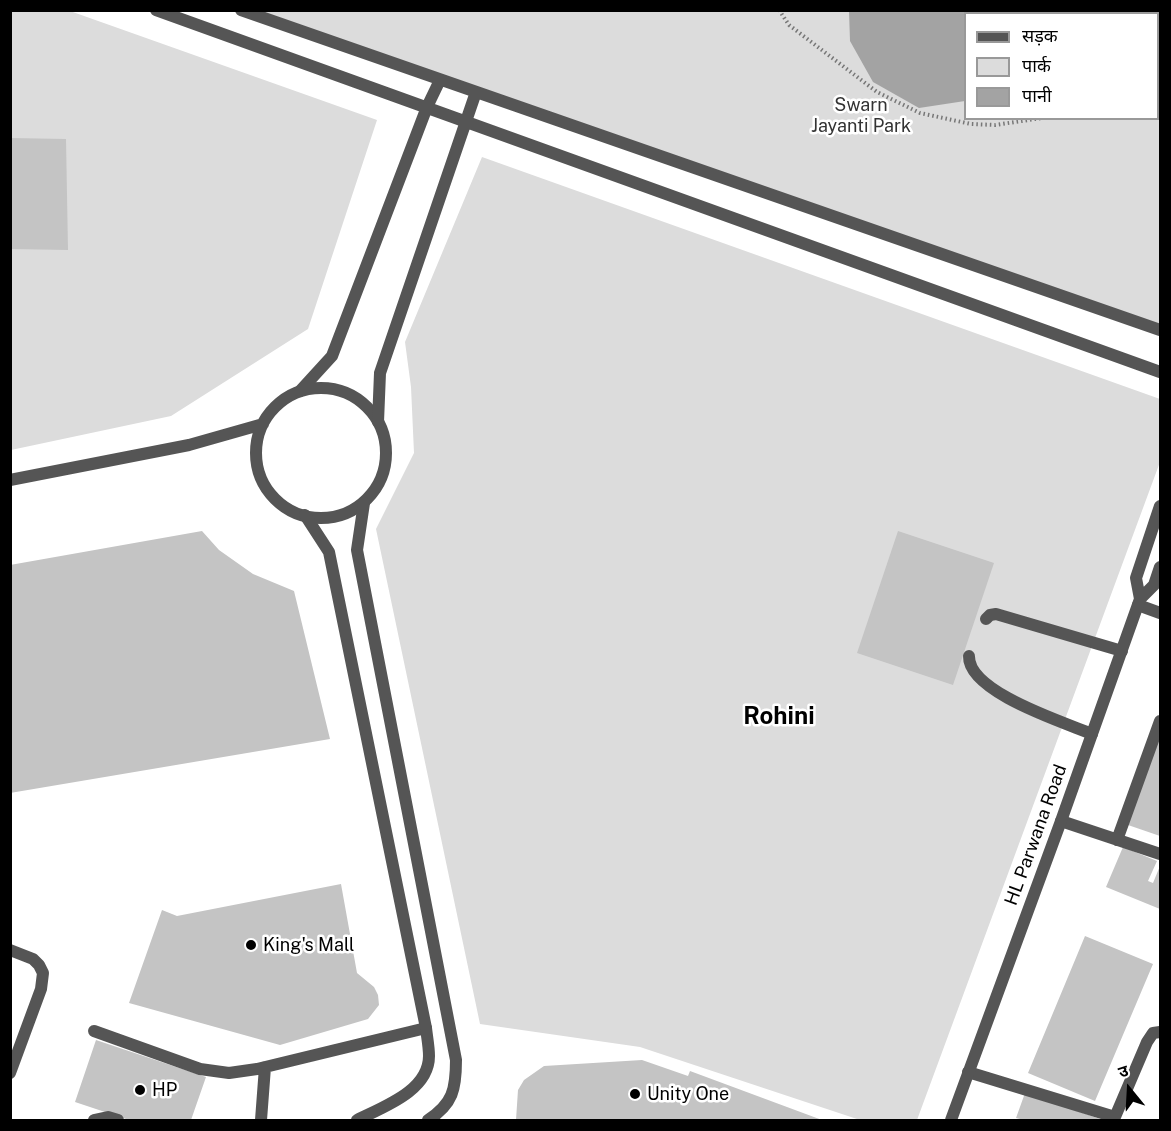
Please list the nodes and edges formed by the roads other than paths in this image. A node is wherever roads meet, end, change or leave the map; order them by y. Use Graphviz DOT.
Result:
graph roads {
  1 [pos="156,10"];
  2 [pos="241,10"];
  3 [pos="440,80"];
  4 [pos="476,92"];
  5 [pos="427,107"];
  6 [pos="467,121"];
  7 [pos="1161,330"];
  8 [pos="1161,372"];
  9 [pos="300,391"];
  10 [pos="378,422"];
  11 [pos="263,424"];
  12 [pos="10,480"];
  13 [pos="364,503"];
  14 [pos="1161,507"];
  15 [pos="304,515"];
  16 [pos="1161,567"];
  17 [pos="1139,602"];
  18 [pos="1161,613"];
  19 [pos="986,619"];
  20 [pos="1122,651"];
  21 [pos="969,656"];
  22 [pos="1161,721"];
  23 [pos="1092,734"];
  24 [pos="1061,822"];
  25 [pos="1118,840"];
  26 [pos="1161,854"];
  27 [pos="10,950"];
  28 [pos="426,1028"];
  29 [pos="94,1031"];
  30 [pos="1161,1032"];
  31 [pos="265,1067"];
  32 [pos="968,1072"];
  33 [pos="10,1073"];
  34 [pos="1118,1119"];
  35 [pos="94,1120"];
  36 [pos="118,1120"];
  37 [pos="261,1120"];
  38 [pos="357,1120"];
  39 [pos="428,1120"];
  40 [pos="951,1120"];
  1 -- 5 [label="street"];
  2 -- 3 [label="street"];
  3 -- 4 [label="street"];
  3 -- 5 [label="street"];
  4 -- 6 [label="street"];
  4 -- 7 [label="street"];
  5 -- 6 [label="street"];
  5 -- 9 [label="street"];
  6 -- 8 [label="street"];
  6 -- 10 [label="street"];
  9 -- 10 [label="street"];
  9 -- 11 [label="street"];
  10 -- 13 [label="street"];
  11 -- 12 [label="street"];
  11 -- 15 [label="street"];
  13 -- 15 [label="street"];
  13 -- 39 [label="street"];
  14 -- 17 [label="street"];
  15 -- 28 [label="street"];
  16 -- 17 [label="street, HL Parwana Road"];
  17 -- 18 [label="street"];
  17 -- 20 [label="street, HL Parwana Road"];
  19 -- 20 [label="street"];
  20 -- 23 [label="street, HL Parwana Road"];
  21 -- 23 [label="street"];
  22 -- 25 [label="street"];
  23 -- 24 [label="street, HL Parwana Road"];
  24 -- 25 [label="street"];
  24 -- 32 [label="street, HL Parwana Road"];
  25 -- 26 [label="street"];
  27 -- 33 [label="street"];
  28 -- 31 [label="street"];
  28 -- 38 [label="street"];
  29 -- 31 [label="street"];
  30 -- 34 [label="street"];
  31 -- 37 [label="street"];
  32 -- 34 [label="street"];
  32 -- 40 [label="street, HL Parwana Road"];
  35 -- 36 [label="street"];
}
